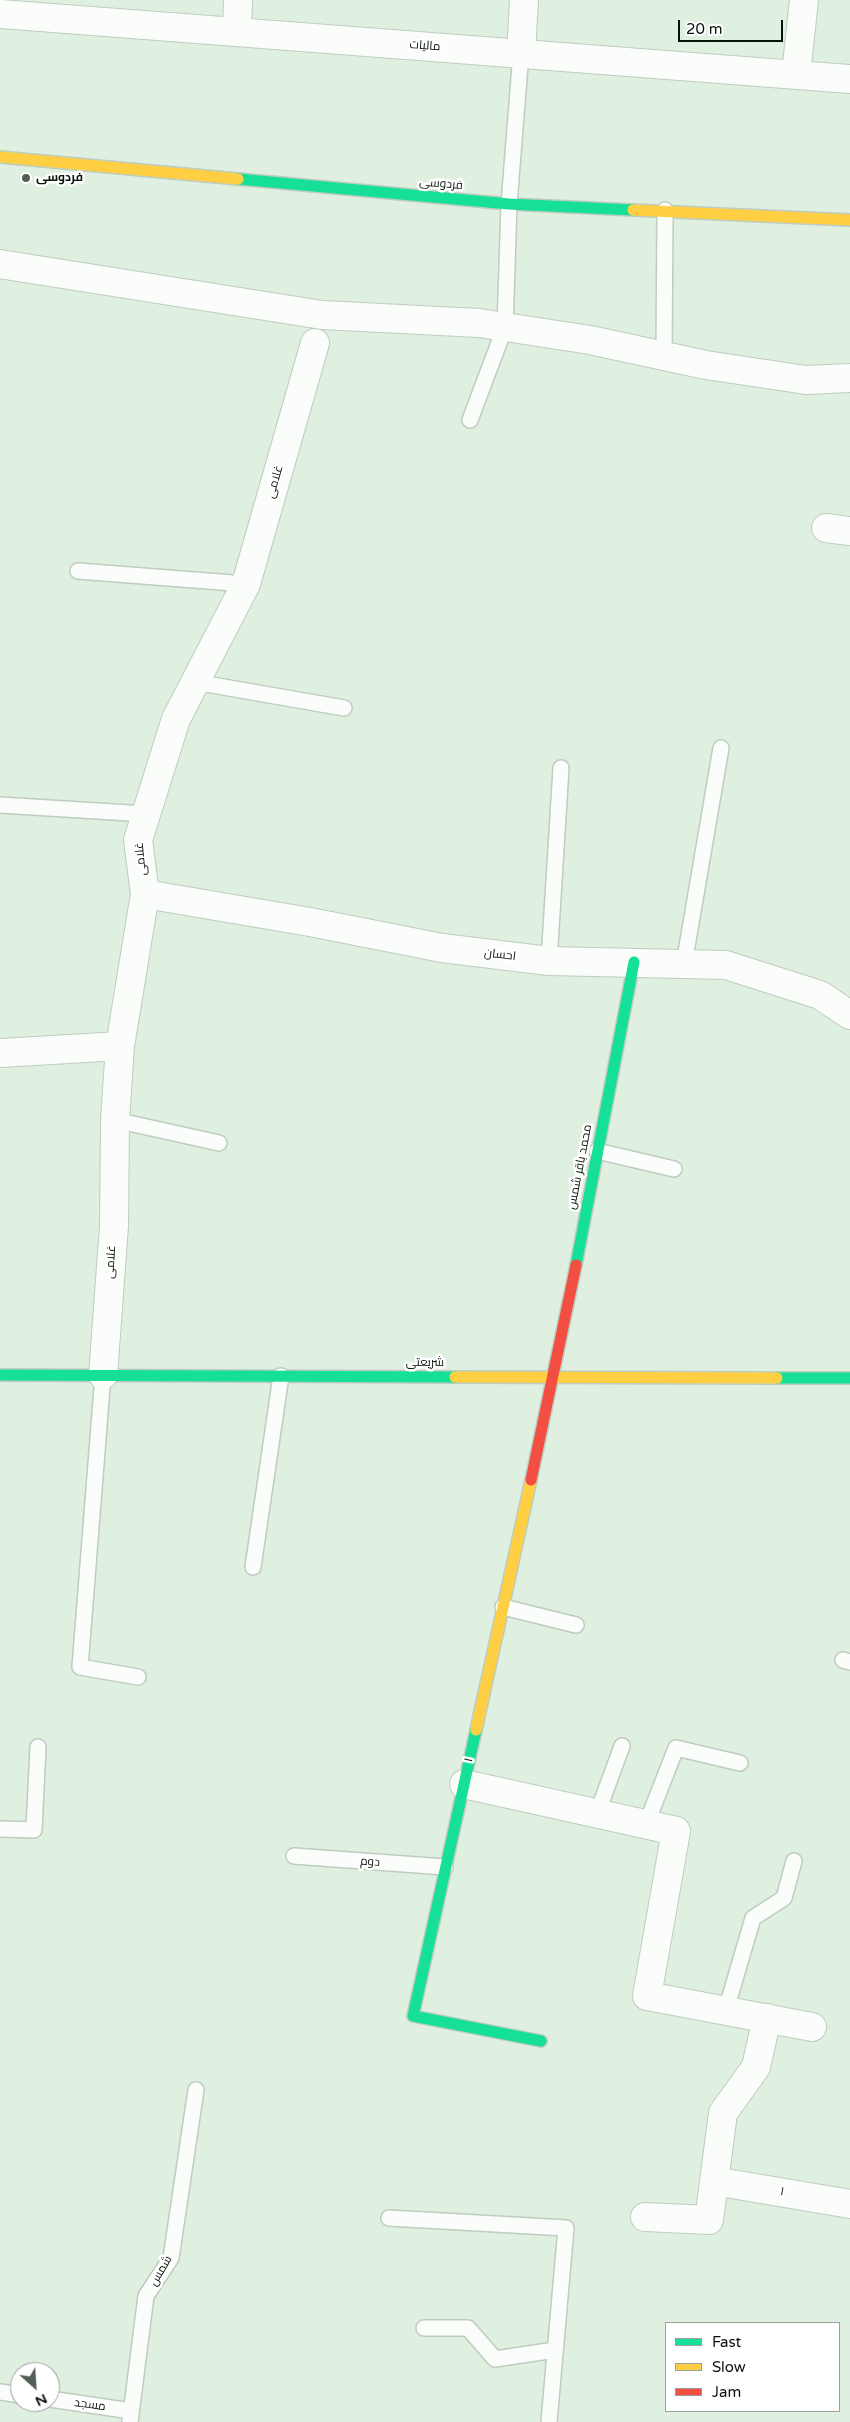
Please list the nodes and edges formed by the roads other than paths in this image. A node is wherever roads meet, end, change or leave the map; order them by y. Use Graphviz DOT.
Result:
graph roads {
  1 [pos="238,0"];
  2 [pos="524,0"];
  3 [pos="804,0"];
  4 [pos="0,14"];
  5 [pos="237,32"];
  6 [pos="521,53"];
  7 [pos="796,74"];
  8 [pos="850,79"];
  9 [pos="0,157"];
  10 [pos="509,204"];
  11 [pos="665,210"];
  12 [pos="850,220"];
  13 [pos="0,264"];
  14 [pos="505,327"];
  15 [pos="315,344"];
  16 [pos="664,356"];
  17 [pos="850,378"];
  18 [pos="470,420"];
  19 [pos="78,571"];
  20 [pos="246,584"];
  21 [pos="195,682"];
  22 [pos="344,708"];
  23 [pos="721,748"];
  24 [pos="561,768"];
  25 [pos="0,805"];
  26 [pos="146,814"];
  27 [pos="145,894"];
  28 [pos="549,961"];
  29 [pos="634,962"];
  30 [pos="684,964"];
  31 [pos="850,1015"];
  32 [pos="120,1046"];
  33 [pos="0,1053"];
  34 [pos="115,1120"];
  35 [pos="219,1143"];
  36 [pos="597,1151"];
  37 [pos="674,1169"];
  38 [pos="0,1375"];
  39 [pos="104,1375"];
  40 [pos="281,1376"];
  41 [pos="554,1377"];
  42 [pos="850,1378"];
  43 [pos="253,1567"];
  44 [pos="502,1607"];
  45 [pos="576,1625"];
  46 [pos="138,1677"];
  47 [pos="622,1746"];
  48 [pos="38,1747"];
  49 [pos="740,1763"];
  50 [pos="464,1784"];
  51 [pos="597,1814"];
  52 [pos="646,1825"];
  53 [pos="0,1829"];
  54 [pos="294,1856"];
  55 [pos="794,1861"];
  56 [pos="446,1867"];
  57 [pos="726,2010"];
  58 [pos="768,2018"];
  59 [pos="812,2027"];
  60 [pos="541,2041"];
  61 [pos="196,2090"];
  62 [pos="714,2181"];
  63 [pos="850,2204"];
  64 [pos="646,2217"];
  65 [pos="389,2218"];
  66 [pos="424,2328"];
  67 [pos="555,2350"];
  68 [pos="60,2401"];
  69 [pos="130,2417"];
  70 [pos="549,2422"];
  1 -- 5 [label="street"];
  2 -- 6 [label="street"];
  3 -- 7 [label="street"];
  4 -- 5 [label="street, مالیات"];
  5 -- 6 [label="street, مالیات"];
  6 -- 7 [label="street, مالیات"];
  6 -- 10 [label="lane"];
  7 -- 8 [label="street, مالیات"];
  9 -- 10 [label="street, فردوسی"];
  10 -- 11 [label="street, فردوسی"];
  10 -- 14 [label="lane"];
  11 -- 12 [label="street, فردوسی"];
  11 -- 16 [label="lane"];
  13 -- 14 [label="street"];
  14 -- 16 [label="street"];
  14 -- 18 [label="lane"];
  15 -- 20 [label="street, غلامی"];
  16 -- 17 [label="street"];
  19 -- 20 [label="lane"];
  20 -- 21 [label="street, غلامی"];
  21 -- 22 [label="lane"];
  21 -- 26 [label="street, غلامی"];
  23 -- 30 [label="lane"];
  24 -- 28 [label="lane"];
  25 -- 26 [label="lane"];
  26 -- 27 [label="street, غلامی"];
  27 -- 28 [label="street, احسان"];
  27 -- 32 [label="street, غلامی"];
  28 -- 29 [label="street, احسان"];
  29 -- 30 [label="street, احسان"];
  29 -- 36 [label="street, محمد باقر شمس"];
  30 -- 31 [label="street, احسان"];
  32 -- 33 [label="street"];
  32 -- 34 [label="street, غلامی"];
  34 -- 35 [label="lane"];
  34 -- 39 [label="street, غلامی"];
  36 -- 37 [label="lane"];
  36 -- 41 [label="street, محمد باقر شمس"];
  38 -- 39 [label="street, شریعتی"];
  39 -- 40 [label="street, شریعتی"];
  39 -- 46 [label="lane"];
  40 -- 41 [label="street, شریعتی"];
  40 -- 43 [label="lane"];
  41 -- 42 [label="street, شریعتی"];
  41 -- 44 [label="street, ۱"];
  44 -- 45 [label="lane"];
  44 -- 50 [label="street, ۱"];
  47 -- 51 [label="lane"];
  48 -- 53 [label="lane"];
  49 -- 52 [label="lane"];
  50 -- 51 [label="street"];
  50 -- 56 [label="street, ۱"];
  51 -- 52 [label="street"];
  52 -- 57 [label="street"];
  54 -- 56 [label="lane, دوم"];
  55 -- 57 [label="lane"];
  56 -- 60 [label="street, ۱"];
  57 -- 58 [label="street"];
  58 -- 59 [label="street"];
  58 -- 62 [label="street"];
  61 -- 69 [label="lane, شمس"];
  62 -- 63 [label="street, ۱"];
  62 -- 64 [label="street"];
  65 -- 67 [label="lane"];
  66 -- 67 [label="lane"];
  67 -- 70 [label="lane"];
  68 -- 69 [label="lane, مسجد"];
}
